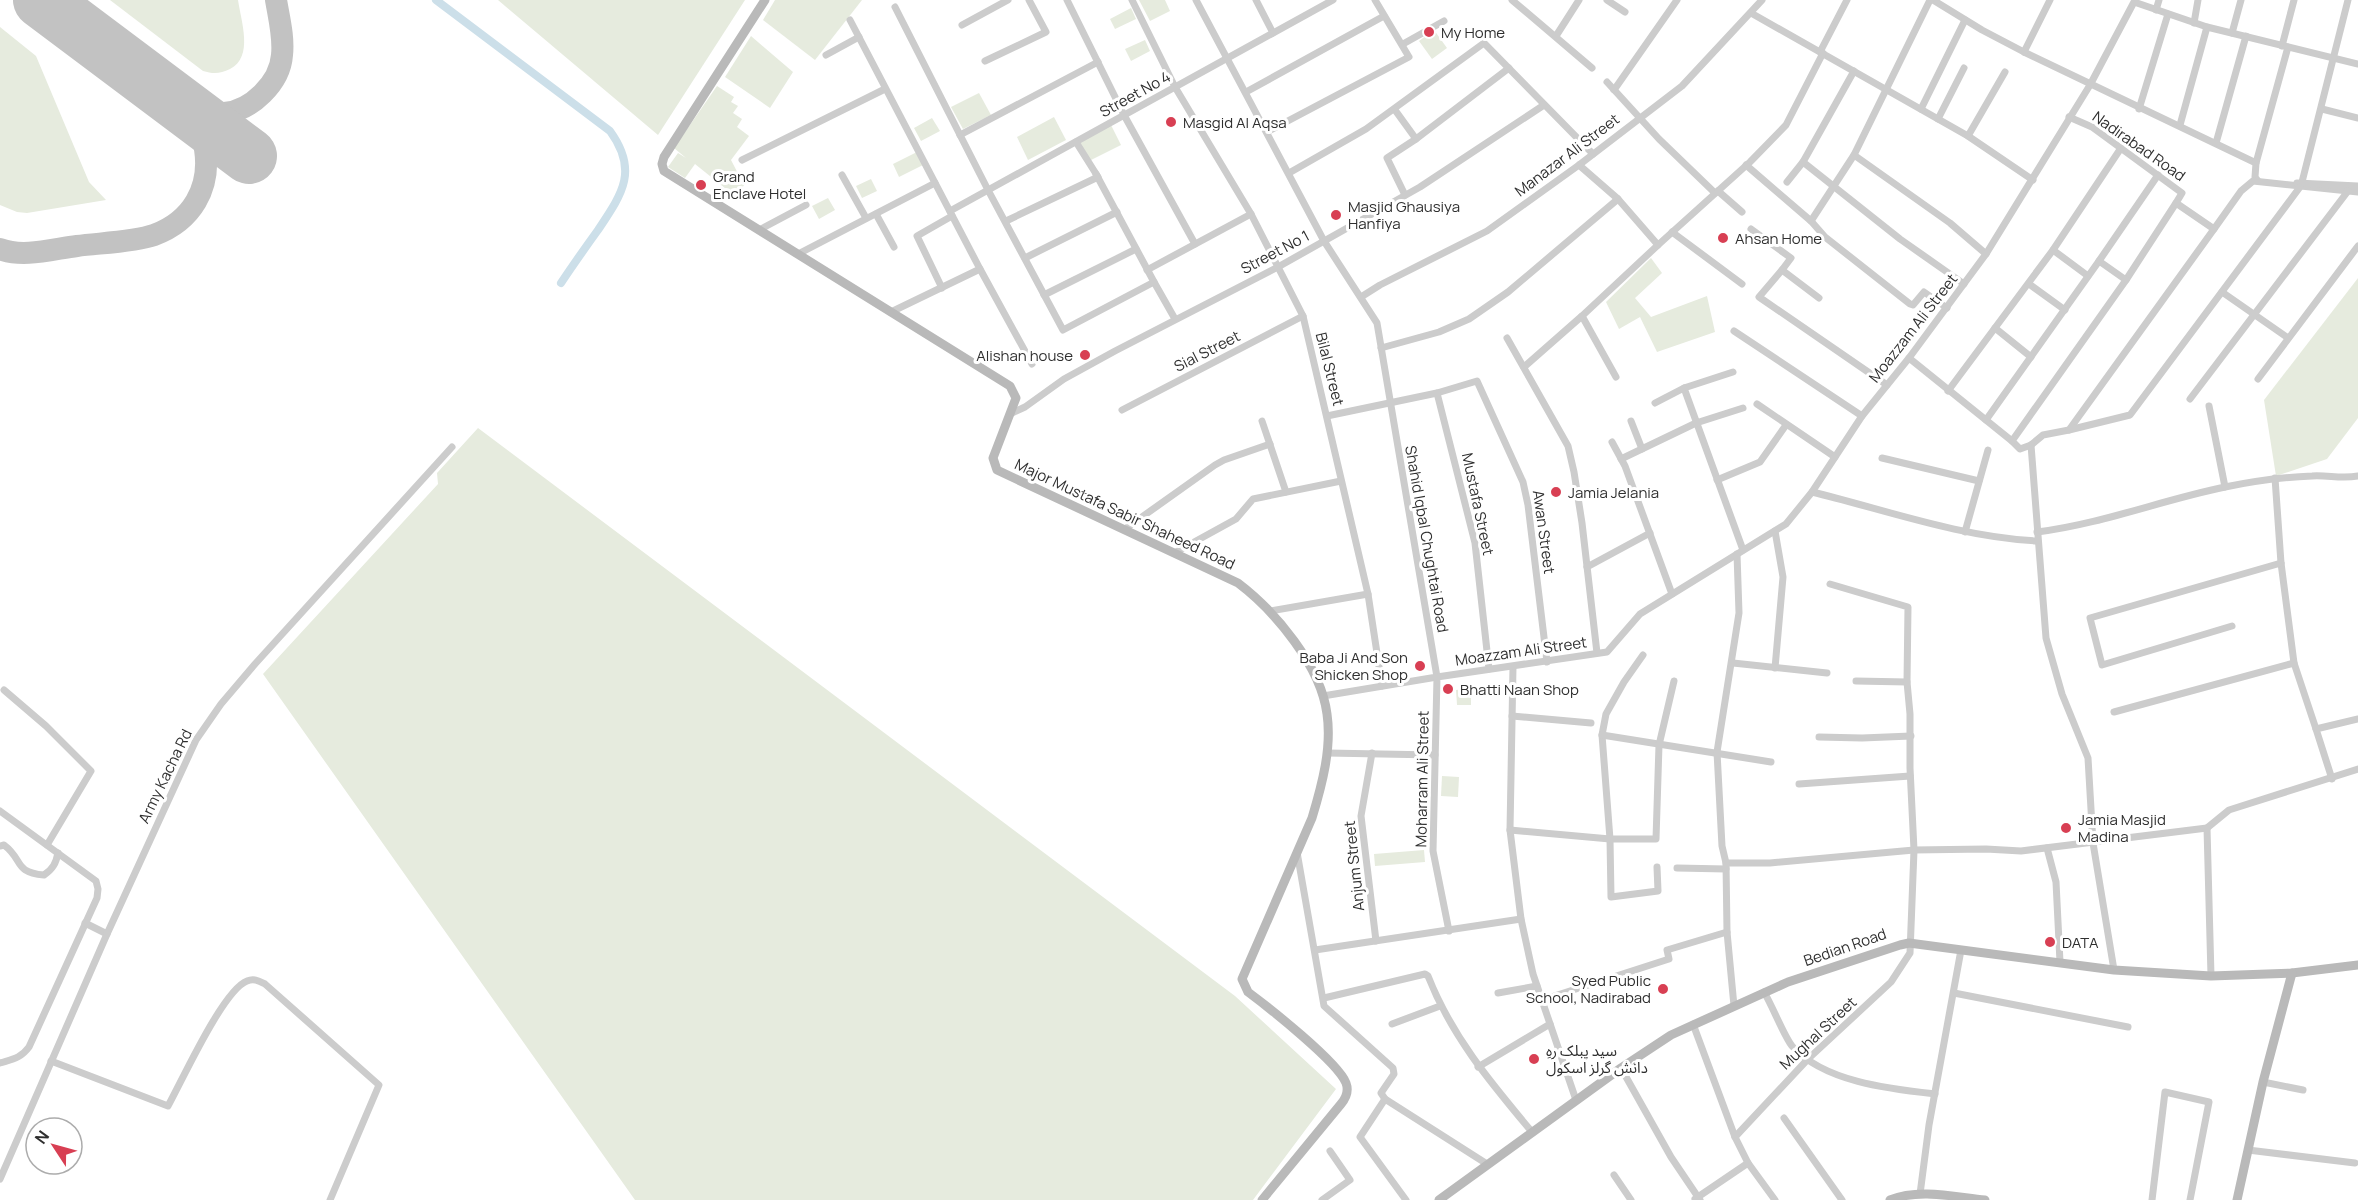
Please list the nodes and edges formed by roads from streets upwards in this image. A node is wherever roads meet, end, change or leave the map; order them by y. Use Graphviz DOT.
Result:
graph roads {
  1 [pos="765,0"];
  2 [pos="1008,0"];
  3 [pos="1029,0"];
  4 [pos="1067,0"];
  5 [pos="1132,0"];
  6 [pos="1196,0"];
  7 [pos="1256,0"];
  8 [pos="1333,0"];
  9 [pos="1375,0"];
  10 [pos="1512,0"];
  11 [pos="1579,0"];
  12 [pos="1606,0"];
  13 [pos="1677,0"];
  14 [pos="1762,0"];
  15 [pos="1847,0"];
  16 [pos="1931,0"];
  17 [pos="2050,0"];
  18 [pos="2159,0"];
  19 [pos="2198,0"];
  20 [pos="2241,0"];
  21 [pos="2294,0"];
  22 [pos="2348,0"];
  23 [pos="2130,1"];
  24 [pos="1317,4"];
  25 [pos="895,7"];
  26 [pos="2156,10"];
  27 [pos="1625,12"];
  28 [pos="1751,13"];
  29 [pos="2168,14"];
  30 [pos="1384,16"];
  31 [pos="850,20"];
  32 [pos="1965,20"];
  33 [pos="1444,21"];
  34 [pos="2194,23"];
  35 [pos="962,25"];
  36 [pos="2208,27"];
  37 [pos="1273,33"];
  38 [pos="2232,33"];
  39 [pos="1556,36"];
  40 [pos="2246,36"];
  41 [pos="859,37"];
  42 [pos="1402,44"];
  43 [pos="2285,46"];
  44 [pos="2024,52"];
  45 [pos="1821,53"];
  46 [pos="826,55"];
  47 [pos="1227,58"];
  48 [pos="2334,58"];
  49 [pos="985,61"];
  50 [pos="1098,62"];
  51 [pos="2358,64"];
  52 [pos="1509,68"];
  53 [pos="1592,68"];
  54 [pos="1964,68"];
  55 [pos="1854,71"];
  56 [pos="2005,72"];
  57 [pos="1607,82"];
  58 [pos="2090,85"];
  59 [pos="1175,87"];
  60 [pos="885,89"];
  61 [pos="1887,89"];
  62 [pos="1614,90"];
  63 [pos="1246,92"];
  64 [pos="1544,105"];
  65 [pos="1921,109"];
  66 [pos="2139,109"];
  67 [pos="2322,109"];
  68 [pos="1395,110"];
  69 [pos="1124,115"];
  70 [pos="2069,117"];
  71 [pos="1639,118"];
  72 [pos="2358,118"];
  73 [pos="1938,119"];
  74 [pos="2180,125"];
  75 [pos="1267,132"];
  76 [pos="960,135"];
  77 [pos="1968,136"];
  78 [pos="1416,139"];
  79 [pos="1076,142"];
  80 [pos="2216,143"];
  81 [pos="2121,148"];
  82 [pos="1593,154"];
  83 [pos="1854,155"];
  84 [pos="742,160"];
  85 [pos="1089,161"];
  86 [pos="1803,162"];
  87 [pos="2256,163"];
  88 [pos="1579,165"];
  89 [pos="1746,165"];
  90 [pos="1288,173"];
  91 [pos="842,175"];
  92 [pos="2158,175"];
  93 [pos="1098,177"];
  94 [pos="2033,180"];
  95 [pos="1787,182"];
  96 [pos="2258,182"];
  97 [pos="935,183"];
  98 [pos="2301,185"];
  99 [pos="1835,186"];
  100 [pos="2358,186"];
  101 [pos="988,190"];
  102 [pos="2348,191"];
  103 [pos="1717,192"];
  104 [pos="2358,192"];
  105 [pos="1405,195"];
  106 [pos="1618,199"];
  107 [pos="2176,202"];
  108 [pos="806,205"];
  109 [pos="1117,212"];
  110 [pos="1742,212"];
  111 [pos="951,213"];
  112 [pos="876,214"];
  113 [pos="1251,214"];
  114 [pos="866,218"];
  115 [pos="1006,221"];
  116 [pos="1811,221"];
  117 [pos="1751,229"];
  118 [pos="2214,229"];
  119 [pos="759,230"];
  120 [pos="1672,232"];
  121 [pos="1324,241"];
  122 [pos="1195,244"];
  123 [pos="1658,245"];
  124 [pos="2358,246"];
  125 [pos="894,247"];
  126 [pos="1136,249"];
  127 [pos="2053,250"];
  128 [pos="798,254"];
  129 [pos="1986,254"];
  130 [pos="1025,258"];
  131 [pos="2099,261"];
  132 [pos="1278,267"];
  133 [pos="980,269"];
  134 [pos="1147,270"];
  135 [pos="1782,270"];
  136 [pos="2088,276"];
  137 [pos="2126,280"];
  138 [pos="1154,282"];
  139 [pos="1742,284"];
  140 [pos="1964,284"];
  141 [pos="2029,284"];
  142 [pos="942,288"];
  143 [pos="2222,292"];
  144 [pos="1044,295"];
  145 [pos="1361,297"];
  146 [pos="1819,298"];
  147 [pos="1947,308"];
  148 [pos="2065,310"];
  149 [pos="893,311"];
  150 [pos="2254,315"];
  151 [pos="1303,316"];
  152 [pos="1582,316"];
  153 [pos="1175,319"];
  154 [pos="1995,328"];
  155 [pos="1734,331"];
  156 [pos="1507,338"];
  157 [pos="2288,338"];
  158 [pos="1381,348"];
  159 [pos="2031,357"];
  160 [pos="1909,358"];
  161 [pos="1032,364"];
  162 [pos="1524,367"];
  163 [pos="1733,372"];
  164 [pos="1616,376"];
  165 [pos="2258,379"];
  166 [pos="1887,385"];
  167 [pos="1684,388"];
  168 [pos="1948,391"];
  169 [pos="1437,393"];
  170 [pos="2190,399"];
  171 [pos="1655,403"];
  172 [pos="1757,404"];
  173 [pos="1391,405"];
  174 [pos="2209,406"];
  175 [pos="1743,408"];
  176 [pos="1122,410"];
  177 [pos="1012,413"];
  178 [pos="1328,416"];
  179 [pos="1862,416"];
  180 [pos="1986,420"];
  181 [pos="1262,421"];
  182 [pos="1630,421"];
  183 [pos="1696,423"];
  184 [pos="1786,425"];
  185 [pos="2069,430"];
  186 [pos="2012,441"];
  187 [pos="1612,442"];
  188 [pos="1270,444"];
  189 [pos="2031,445"];
  190 [pos="452,447"];
  191 [pos="1642,449"];
  192 [pos="1988,450"];
  193 [pos="1835,457"];
  194 [pos="1882,458"];
  195 [pos="1621,459"];
  196 [pos="2358,476"];
  197 [pos="2275,478"];
  198 [pos="1717,480"];
  199 [pos="1341,481"];
  200 [pos="1979,481"];
  201 [pos="2225,487"];
  202 [pos="1286,492"];
  203 [pos="1812,492"];
  204 [pos="1125,529"];
  205 [pos="1775,531"];
  206 [pos="1965,532"];
  207 [pos="2037,532"];
  208 [pos="1650,533"];
  209 [pos="2037,541"];
  210 [pos="1176,552"];
  211 [pos="1740,552"];
  212 [pos="2281,563"];
  213 [pos="1587,567"];
  214 [pos="1830,584"];
  215 [pos="1368,594"];
  216 [pos="1672,594"];
  217 [pos="1270,611"];
  218 [pos="2232,626"];
  219 [pos="1597,653"];
  220 [pos="1643,655"];
  221 [pos="1547,662"];
  222 [pos="1733,663"];
  223 [pos="2294,663"];
  224 [pos="1513,667"];
  225 [pos="1775,668"];
  226 [pos="1489,669"];
  227 [pos="1827,673"];
  228 [pos="1437,677"];
  229 [pos="1674,681"];
  230 [pos="1856,681"];
  231 [pos="1907,682"];
  232 [pos="1382,686"];
  233 [pos="4,690"];
  234 [pos="1323,696"];
  235 [pos="2114,712"];
  236 [pos="1512,716"];
  237 [pos="2358,719"];
  238 [pos="1591,723"];
  239 [pos="2316,729"];
  240 [pos="1602,735"];
  241 [pos="1911,736"];
  242 [pos="1819,737"];
  243 [pos="1659,745"];
  244 [pos="1717,752"];
  245 [pos="1327,753"];
  246 [pos="1371,753"];
  247 [pos="1435,755"];
  248 [pos="1771,762"];
  249 [pos="2358,769"];
  250 [pos="1910,776"];
  251 [pos="2332,779"];
  252 [pos="1798,784"];
  253 [pos="0,811"];
  254 [pos="2207,828"];
  255 [pos="1510,830"];
  256 [pos="1610,839"];
  257 [pos="2093,843"];
  258 [pos="47,845"];
  259 [pos="0,846"];
  260 [pos="2047,848"];
  261 [pos="1914,850"];
  262 [pos="1297,852"];
  263 [pos="58,853"];
  264 [pos="1726,866"];
  265 [pos="1657,867"];
  266 [pos="1677,868"];
  267 [pos="1521,919"];
  268 [pos="85,923"];
  269 [pos="1449,931"];
  270 [pos="1727,933"];
  271 [pos="107,934"];
  272 [pos="1376,941"];
  273 [pos="1909,943"];
  274 [pos="1315,950"];
  275 [pos="1961,950"];
  276 [pos="2060,962"];
  277 [pos="2358,965"];
  278 [pos="2114,970"];
  279 [pos="2292,973"];
  280 [pos="2211,976"];
  281 [pos="1537,986"];
  282 [pos="1764,992"];
  283 [pos="1498,993"];
  284 [pos="1954,993"];
  285 [pos="1324,998"];
  286 [pos="1542,1000"];
  287 [pos="1440,1006"];
  288 [pos="1734,1006"];
  289 [pos="1392,1024"];
  290 [pos="1550,1024"];
  291 [pos="1693,1024"];
  292 [pos="2128,1027"];
  293 [pos="1808,1059"];
  294 [pos="51,1061"];
  295 [pos="0,1063"];
  296 [pos="1478,1067"];
  297 [pos="1621,1068"];
  298 [pos="2263,1082"];
  299 [pos="2303,1090"];
  300 [pos="1935,1094"];
  301 [pos="1385,1099"];
  302 [pos="1576,1100"];
  303 [pos="1784,1118"];
  304 [pos="1532,1132"];
  305 [pos="1735,1137"];
  306 [pos="2248,1150"];
  307 [pos="1330,1151"];
  308 [pos="1748,1163"];
  309 [pos="2355,1163"];
  310 [pos="1487,1164"];
  311 [pos="1614,1175"];
  312 [pos="0,1179"];
  313 [pos="1453,1190"];
  314 [pos="1920,1194"];
  315 [pos="1332,1198"];
  316 [pos="1697,1199"];
  317 [pos="330,1200"];
  318 [pos="1262,1200"];
  319 [pos="1322,1200"];
  320 [pos="1406,1200"];
  321 [pos="1439,1200"];
  322 [pos="1460,1200"];
  323 [pos="1632,1200"];
  324 [pos="1775,1200"];
  325 [pos="1842,1200"];
  326 [pos="1890,1200"];
  327 [pos="1985,1200"];
  328 [pos="2152,1200"];
  329 [pos="2190,1200"];
  330 [pos="2237,1200"];
  1 -- 119 [label="street, Major Mustafa Sabir Shaheed Road"];
  2 -- 35 [label="street"];
  3 -- 49 [label="street"];
  4 -- 50 [label="street"];
  5 -- 59 [label="street, Bilal Street"];
  6 -- 47 [label="street, Shahid Iqbal Chughtai Road"];
  7 -- 37 [label="street"];
  8 -- 24 [label="street, Street No 4"];
  9 -- 30 [label="street"];
  10 -- 39 [label="street"];
  11 -- 39 [label="street"];
  12 -- 27 [label="street"];
  13 -- 62 [label="street"];
  14 -- 28 [label="street, Manazar Ali Street"];
  15 -- 45 [label="street"];
  16 -- 32 [label="street"];
  16 -- 61 [label="street"];
  17 -- 44 [label="street"];
  18 -- 26 [label="street"];
  19 -- 34 [label="street"];
  20 -- 38 [label="street"];
  21 -- 43 [label="street"];
  22 -- 48 [label="street"];
  23 -- 26 [label="street, Moazzam Ali Street"];
  23 -- 58 [label="street, Moazzam Ali Street"];
  24 -- 37 [label="street, Street No 4"];
  25 -- 76 [label="street"];
  26 -- 29 [label="street, Moazzam Ali Street"];
  28 -- 45 [label="street"];
  28 -- 71 [label="street, Manazar Ali Street"];
  29 -- 34 [label="street, Moazzam Ali Street"];
  29 -- 66 [label="street"];
  30 -- 42 [label="street"];
  30 -- 63 [label="street"];
  31 -- 41 [label="street"];
  32 -- 44 [label="street"];
  32 -- 65 [label="street"];
  33 -- 42 [label="street"];
  34 -- 36 [label="street, Moazzam Ali Street"];
  36 -- 38 [label="street, Moazzam Ali Street"];
  36 -- 74 [label="street"];
  37 -- 47 [label="street, Street No 4"];
  38 -- 40 [label="street, Moazzam Ali Street"];
  39 -- 53 [label="street"];
  40 -- 43 [label="street, Moazzam Ali Street"];
  40 -- 80 [label="street"];
  41 -- 46 [label="street"];
  41 -- 60 [label="street"];
  42 -- 75 [label="street"];
  43 -- 48 [label="street, Moazzam Ali Street"];
  43 -- 87 [label="street"];
  44 -- 58 [label="street"];
  45 -- 55 [label="street"];
  45 -- 89 [label="street"];
  47 -- 59 [label="street, Street No 4"];
  47 -- 63 [label="street, Shahid Iqbal Chughtai Road"];
  48 -- 51 [label="street, Moazzam Ali Street"];
  48 -- 67 [label="street"];
  50 -- 69 [label="street"];
  50 -- 76 [label="street"];
  52 -- 64 [label="street"];
  52 -- 68 [label="street"];
  52 -- 78 [label="street"];
  54 -- 73 [label="street"];
  55 -- 61 [label="street"];
  55 -- 86 [label="street"];
  56 -- 77 [label="street"];
  57 -- 62 [label="street"];
  58 -- 66 [label="street"];
  58 -- 70 [label="street, Moazzam Ali Street"];
  59 -- 69 [label="street, Street No 4"];
  59 -- 113 [label="street, Bilal Street"];
  60 -- 84 [label="street"];
  60 -- 97 [label="street"];
  61 -- 65 [label="street"];
  61 -- 83 [label="street"];
  62 -- 71 [label="street"];
  63 -- 75 [label="street, Shahid Iqbal Chughtai Road"];
  64 -- 82 [label="street"];
  64 -- 105 [label="street, Street No 1"];
  65 -- 73 [label="street"];
  66 -- 74 [label="street"];
  67 -- 72 [label="street"];
  67 -- 98 [label="street"];
  68 -- 78 [label="street"];
  68 -- 90 [label="street"];
  69 -- 79 [label="street, Street No 4"];
  69 -- 122 [label="street"];
  70 -- 81 [label="street, Nadirabad Road"];
  70 -- 94 [label="street, Moazzam Ali Street"];
  71 -- 82 [label="street, Manazar Ali Street"];
  71 -- 103 [label="street"];
  73 -- 77 [label="street"];
  74 -- 80 [label="street"];
  75 -- 90 [label="street, Shahid Iqbal Chughtai Road"];
  76 -- 101 [label="street"];
  77 -- 94 [label="street"];
  78 -- 105 [label="street"];
  79 -- 93 [label="street"];
  79 -- 101 [label="street, Street No 4"];
  80 -- 87 [label="street"];
  81 -- 92 [label="street, Nadirabad Road"];
  81 -- 127 [label="street"];
  82 -- 88 [label="street, Manazar Ali Street"];
  83 -- 99 [label="street"];
  83 -- 129 [label="street"];
  85 -- 93 [label="street"];
  86 -- 95 [label="street"];
  86 -- 99 [label="street"];
  87 -- 96 [label="street"];
  88 -- 106 [label="street"];
  88 -- 145 [label="street, Manazar Ali Street"];
  89 -- 103 [label="street"];
  89 -- 116 [label="street"];
  90 -- 121 [label="street, Shahid Iqbal Chughtai Road"];
  91 -- 114 [label="street"];
  92 -- 107 [label="street, Nadirabad Road"];
  92 -- 131 [label="street"];
  93 -- 109 [label="street"];
  93 -- 115 [label="street"];
  94 -- 129 [label="street, Moazzam Ali Street"];
  96 -- 98 [label="street"];
  96 -- 118 [label="street"];
  97 -- 111 [label="street"];
  97 -- 112 [label="street"];
  98 -- 100 [label="street"];
  98 -- 102 [label="street"];
  98 -- 143 [label="street"];
  99 -- 116 [label="street"];
  99 -- 140 [label="street"];
  101 -- 111 [label="street, Street No 4"];
  101 -- 115 [label="street"];
  102 -- 104 [label="street"];
  102 -- 150 [label="street"];
  103 -- 110 [label="street"];
  103 -- 120 [label="street"];
  105 -- 121 [label="street, Street No 1"];
  106 -- 123 [label="street"];
  106 -- 158 [label="street"];
  107 -- 118 [label="street, Nadirabad Road"];
  107 -- 137 [label="street"];
  108 -- 119 [label="street"];
  109 -- 126 [label="street"];
  109 -- 130 [label="street"];
  111 -- 133 [label="street"];
  111 -- 142 [label="street, Street No 4"];
  112 -- 114 [label="street"];
  112 -- 125 [label="street"];
  113 -- 122 [label="street"];
  113 -- 132 [label="street, Bilal Street"];
  114 -- 128 [label="street"];
  115 -- 130 [label="street"];
  116 -- 147 [label="street"];
  117 -- 135 [label="street"];
  118 -- 185 [label="street"];
  119 -- 128 [label="street, Major Mustafa Sabir Shaheed Road"];
  120 -- 123 [label="street"];
  120 -- 139 [label="street"];
  121 -- 132 [label="street, Street No 1"];
  121 -- 145 [label="street, Shahid Iqbal Chughtai Road"];
  122 -- 134 [label="street"];
  123 -- 152 [label="street"];
  124 -- 157 [label="street"];
  126 -- 134 [label="street"];
  126 -- 144 [label="street"];
  127 -- 136 [label="street"];
  127 -- 141 [label="street"];
  128 -- 149 [label="street, Major Mustafa Sabir Shaheed Road"];
  129 -- 140 [label="street, Moazzam Ali Street"];
  130 -- 144 [label="street"];
  131 -- 136 [label="street"];
  131 -- 137 [label="street"];
  132 -- 151 [label="street, Bilal Street"];
  132 -- 153 [label="street, Street No 1"];
  133 -- 142 [label="street"];
  133 -- 161 [label="street"];
  134 -- 138 [label="street"];
  135 -- 146 [label="street"];
  135 -- 166 [label="street"];
  136 -- 148 [label="street"];
  137 -- 186 [label="street"];
  138 -- 144 [label="street"];
  138 -- 153 [label="street"];
  140 -- 147 [label="street, Moazzam Ali Street"];
  141 -- 148 [label="street"];
  141 -- 154 [label="street"];
  142 -- 149 [label="street"];
  143 -- 150 [label="street"];
  143 -- 185 [label="street"];
  145 -- 158 [label="street, Shahid Iqbal Chughtai Road"];
  147 -- 160 [label="street, Moazzam Ali Street"];
  148 -- 159 [label="street"];
  149 -- 177 [label="street, Major Mustafa Sabir Shaheed Road"];
  150 -- 157 [label="street"];
  150 -- 170 [label="street"];
  151 -- 176 [label="street, Sial Street"];
  151 -- 178 [label="street, Bilal Street"];
  152 -- 162 [label="street"];
  152 -- 164 [label="street"];
  153 -- 177 [label="street, Street No 1"];
  154 -- 159 [label="street"];
  154 -- 168 [label="street"];
  155 -- 179 [label="street"];
  156 -- 162 [label="street"];
  157 -- 165 [label="street"];
  158 -- 173 [label="street, Shahid Iqbal Chughtai Road"];
  159 -- 180 [label="street"];
  160 -- 166 [label="street, Moazzam Ali Street"];
  160 -- 168 [label="street"];
  162 -- 213 [label="street"];
  163 -- 167 [label="street"];
  166 -- 179 [label="street, Moazzam Ali Street"];
  167 -- 171 [label="street"];
  167 -- 183 [label="street"];
  168 -- 180 [label="street"];
  169 -- 173 [label="street"];
  169 -- 221 [label="street, Awan Street"];
  169 -- 226 [label="street, Mustafa Street"];
  172 -- 184 [label="street"];
  173 -- 178 [label="street"];
  173 -- 228 [label="street, Shahid Iqbal Chughtai Road"];
  174 -- 201 [label="street"];
  175 -- 183 [label="street"];
  177 -- 204 [label="street, Major Mustafa Sabir Shaheed Road"];
  178 -- 199 [label="street, Bilal Street"];
  179 -- 193 [label="street, Moazzam Ali Street"];
  180 -- 186 [label="street"];
  181 -- 188 [label="street"];
  182 -- 191 [label="street"];
  183 -- 191 [label="street"];
  183 -- 198 [label="street"];
  184 -- 193 [label="street"];
  184 -- 198 [label="street"];
  185 -- 189 [label="street"];
  186 -- 189 [label="street"];
  187 -- 195 [label="street"];
  188 -- 202 [label="street"];
  188 -- 204 [label="street"];
  189 -- 207 [label="street"];
  190 -- 271 [label="street, Army Kacha Rd"];
  191 -- 195 [label="street"];
  192 -- 200 [label="street"];
  193 -- 203 [label="street, Moazzam Ali Street"];
  194 -- 200 [label="street"];
  195 -- 208 [label="street"];
  196 -- 197 [label="street"];
  197 -- 201 [label="street"];
  197 -- 212 [label="street"];
  198 -- 211 [label="street"];
  199 -- 202 [label="street"];
  199 -- 215 [label="street, Bilal Street"];
  200 -- 206 [label="street"];
  201 -- 207 [label="street"];
  202 -- 210 [label="street"];
  203 -- 205 [label="street, Moazzam Ali Street"];
  203 -- 206 [label="street"];
  204 -- 210 [label="street, Major Mustafa Sabir Shaheed Road"];
  205 -- 211 [label="street, Moazzam Ali Street"];
  205 -- 225 [label="street"];
  206 -- 209 [label="street"];
  207 -- 209 [label="street"];
  208 -- 213 [label="street"];
  208 -- 216 [label="street"];
  209 -- 257 [label="street"];
  210 -- 217 [label="street, Major Mustafa Sabir Shaheed Road"];
  211 -- 216 [label="street, Moazzam Ali Street"];
  211 -- 222 [label="street"];
  212 -- 218 [label="street"];
  212 -- 223 [label="street"];
  213 -- 219 [label="street"];
  214 -- 231 [label="street, Mughal Street"];
  215 -- 217 [label="street"];
  215 -- 232 [label="street, Bilal Street"];
  216 -- 219 [label="street, Moazzam Ali Street"];
  217 -- 234 [label="street, Major Mustafa Sabir Shaheed Road"];
  219 -- 221 [label="street, Moazzam Ali Street"];
  220 -- 240 [label="street"];
  221 -- 224 [label="street, Moazzam Ali Street"];
  222 -- 225 [label="street"];
  222 -- 244 [label="street"];
  223 -- 235 [label="street"];
  223 -- 239 [label="street"];
  224 -- 226 [label="street, Moazzam Ali Street"];
  224 -- 236 [label="street"];
  225 -- 227 [label="street"];
  226 -- 228 [label="street, Moazzam Ali Street"];
  228 -- 232 [label="street"];
  228 -- 247 [label="street, Moharram Ali Street"];
  229 -- 243 [label="street"];
  230 -- 231 [label="street"];
  231 -- 241 [label="street, Mughal Street"];
  232 -- 234 [label="street"];
  233 -- 258 [label="street"];
  234 -- 245 [label="street, Major Mustafa Sabir Shaheed Road"];
  236 -- 238 [label="street"];
  236 -- 255 [label="street"];
  237 -- 239 [label="street"];
  239 -- 251 [label="street"];
  240 -- 243 [label="street"];
  240 -- 256 [label="street"];
  241 -- 242 [label="street"];
  241 -- 250 [label="street, Mughal Street"];
  243 -- 244 [label="street"];
  243 -- 256 [label="street"];
  244 -- 248 [label="street"];
  244 -- 264 [label="street"];
  245 -- 246 [label="street"];
  245 -- 262 [label="street, Major Mustafa Sabir Shaheed Road"];
  246 -- 247 [label="street"];
  246 -- 272 [label="street, Anjum Street"];
  247 -- 269 [label="street, Moharram Ali Street"];
  249 -- 251 [label="street"];
  250 -- 252 [label="street"];
  250 -- 261 [label="street, Mughal Street"];
  251 -- 254 [label="street"];
  253 -- 258 [label="street"];
  254 -- 257 [label="street"];
  254 -- 280 [label="street"];
  255 -- 256 [label="street"];
  255 -- 267 [label="street"];
  256 -- 265 [label="street"];
  257 -- 260 [label="street"];
  257 -- 278 [label="street"];
  258 -- 263 [label="street"];
  259 -- 263 [label="street"];
  260 -- 261 [label="street"];
  260 -- 276 [label="street"];
  261 -- 264 [label="street"];
  261 -- 273 [label="street, Mughal Street"];
  262 -- 274 [label="street"];
  262 -- 318 [label="street, Major Mustafa Sabir Shaheed Road"];
  263 -- 268 [label="street"];
  264 -- 266 [label="street"];
  264 -- 270 [label="street"];
  267 -- 269 [label="street"];
  267 -- 281 [label="street"];
  268 -- 271 [label="street"];
  268 -- 295 [label="street"];
  269 -- 272 [label="street"];
  270 -- 286 [label="street"];
  270 -- 288 [label="street"];
  271 -- 294 [label="street, Army Kacha Rd"];
  272 -- 274 [label="street"];
  273 -- 275 [label="street, Bedian Road"];
  273 -- 282 [label="street, Bedian Road"];
  273 -- 293 [label="street, Mughal Street"];
  274 -- 285 [label="street"];
  275 -- 276 [label="street, Bedian Road"];
  275 -- 284 [label="street"];
  276 -- 278 [label="street, Bedian Road"];
  277 -- 279 [label="street, Bedian Road"];
  278 -- 280 [label="street, Bedian Road"];
  279 -- 280 [label="street, Bedian Road"];
  279 -- 298 [label="street"];
  281 -- 283 [label="street"];
  281 -- 286 [label="street"];
  282 -- 288 [label="street, Bedian Road"];
  282 -- 293 [label="street"];
  284 -- 292 [label="street"];
  284 -- 300 [label="street"];
  285 -- 287 [label="street"];
  285 -- 301 [label="street"];
  286 -- 290 [label="street"];
  287 -- 289 [label="street"];
  287 -- 296 [label="street"];
  288 -- 291 [label="street, Bedian Road"];
  290 -- 296 [label="street"];
  290 -- 302 [label="street"];
  291 -- 297 [label="street, Bedian Road"];
  291 -- 305 [label="street"];
  293 -- 300 [label="street"];
  293 -- 305 [label="street, Mughal Street"];
  294 -- 312 [label="street, Army Kacha Rd"];
  294 -- 317 [label="street"];
  296 -- 304 [label="street"];
  297 -- 302 [label="street, Bedian Road"];
  297 -- 316 [label="street"];
  298 -- 299 [label="street"];
  298 -- 306 [label="street"];
  300 -- 314 [label="street"];
  301 -- 310 [label="street"];
  301 -- 320 [label="street"];
  302 -- 304 [label="street, Bedian Road"];
  303 -- 325 [label="street"];
  304 -- 310 [label="street, Bedian Road"];
  305 -- 308 [label="street"];
  306 -- 309 [label="street"];
  306 -- 330 [label="street"];
  307 -- 315 [label="street"];
  308 -- 316 [label="street"];
  308 -- 324 [label="street"];
  310 -- 313 [label="street, Bedian Road"];
  311 -- 323 [label="street"];
  313 -- 321 [label="street, Bedian Road"];
  313 -- 322 [label="street"];
  314 -- 326 [label="street"];
  314 -- 327 [label="street"];
  315 -- 319 [label="street"];
  328 -- 329 [label="street"];
}
